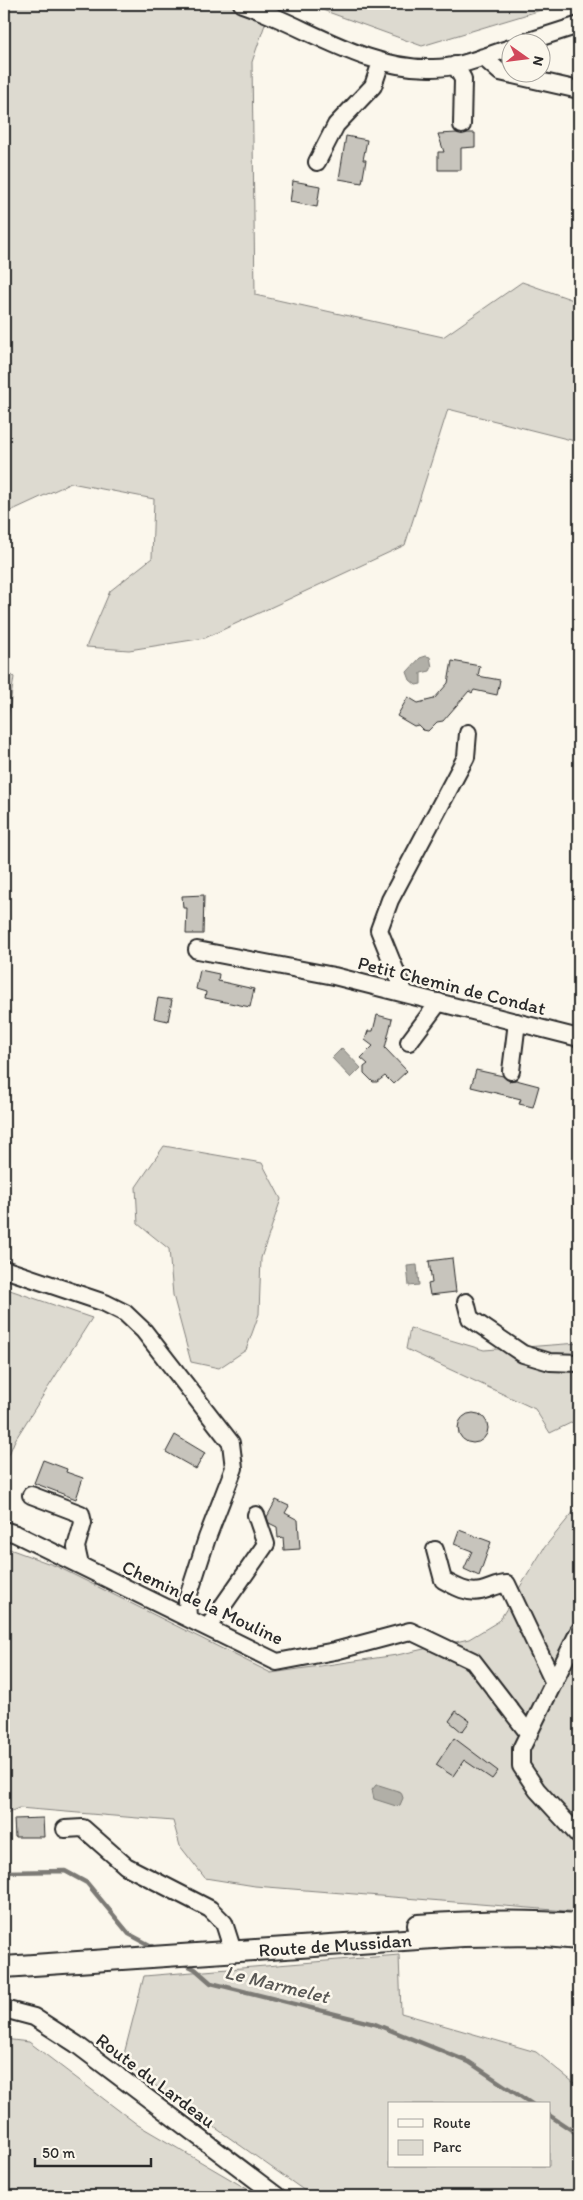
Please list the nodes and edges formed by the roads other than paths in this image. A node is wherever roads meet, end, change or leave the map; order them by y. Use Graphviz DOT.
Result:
graph roads {
  1 [pos="242,4"];
  2 [pos="579,25"];
  3 [pos="550,33"];
  4 [pos="500,51"];
  5 [pos="483,57"];
  6 [pos="381,62"];
  7 [pos="455,66"];
  8 [pos="579,90"];
  9 [pos="462,125"];
  10 [pos="317,162"];
  11 [pos="468,733"];
  12 [pos="197,950"];
  13 [pos="405,994"];
  14 [pos="439,1002"];
  15 [pos="517,1022"];
  16 [pos="579,1038"];
  17 [pos="409,1042"];
  18 [pos="511,1071"];
  19 [pos="4,1269"];
  20 [pos="466,1302"];
  21 [pos="579,1363"];
  22 [pos="31,1495"];
  23 [pos="256,1515"];
  24 [pos="4,1530"];
  25 [pos="435,1550"];
  26 [pos="80,1565"];
  27 [pos="188,1617"];
  28 [pos="208,1627"];
  29 [pos="579,1631"];
  30 [pos="554,1684"];
  31 [pos="529,1734"];
  32 [pos="65,1829"];
  33 [pos="579,1836"];
  34 [pos="579,1924"];
  35 [pos="579,1938"];
  36 [pos="232,1948"];
  37 [pos="188,1955"];
  38 [pos="4,1967"];
  39 [pos="4,2009"];
  40 [pos="277,2196"];
  1 -- 6 [label="street"];
  2 -- 3 [label="street"];
  4 -- 5 [label="street"];
  5 -- 7 [label="street"];
  5 -- 8 [label="street"];
  6 -- 7 [label="street"];
  6 -- 10 [label="street"];
  7 -- 9 [label="street"];
  11 -- 13 [label="street"];
  12 -- 13 [label="street, Petit Chemin de Condat"];
  13 -- 14 [label="street, Petit Chemin de Condat"];
  14 -- 15 [label="street, Petit Chemin de Condat"];
  14 -- 17 [label="street"];
  15 -- 16 [label="street, Petit Chemin de Condat"];
  15 -- 18 [label="street"];
  19 -- 27 [label="street"];
  20 -- 21 [label="street"];
  22 -- 26 [label="street"];
  23 -- 28 [label="street"];
  24 -- 26 [label="street, Chemin de la Mouline"];
  25 -- 30 [label="street"];
  26 -- 27 [label="street, Chemin de la Mouline"];
  27 -- 28 [label="street, Chemin de la Mouline"];
  28 -- 31 [label="street, Chemin de la Mouline"];
  29 -- 30 [label="street"];
  30 -- 31 [label="street"];
  31 -- 33 [label="street"];
  32 -- 36 [label="street"];
  34 -- 36 [label="main road, Route de Mussidan"];
  35 -- 37 [label="main road, Route de Mussidan"];
  36 -- 37 [label="main road, Route de Mussidan"];
  37 -- 38 [label="main road, Route de Mussidan"];
  39 -- 40 [label="street, Route du Lardeau"];
}
